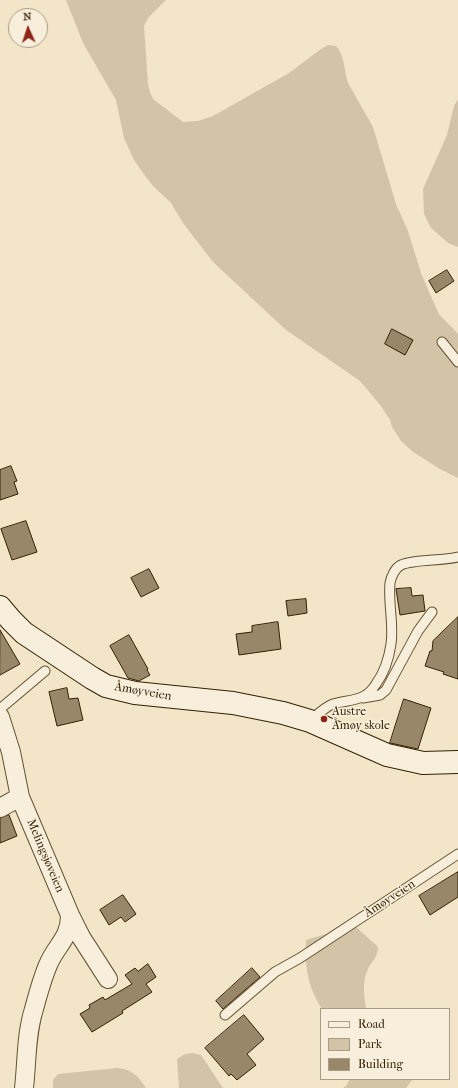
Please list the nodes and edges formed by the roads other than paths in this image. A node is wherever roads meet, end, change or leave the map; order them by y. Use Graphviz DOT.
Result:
graph roads {
  1 [pos="442,342"];
  2 [pos="458,362"];
  3 [pos="458,557"];
  4 [pos="0,607"];
  5 [pos="432,612"];
  6 [pos="45,672"];
  7 [pos="361,698"];
  8 [pos="0,708"];
  9 [pos="0,717"];
  10 [pos="310,721"];
  11 [pos="458,762"];
  12 [pos="20,797"];
  13 [pos="0,808"];
  14 [pos="458,854"];
  15 [pos="70,915"];
  16 [pos="108,979"];
  17 [pos="225,1015"];
  18 [pos="24,1088"];
  1 -- 2 [label="lane"];
  3 -- 7 [label="lane"];
  4 -- 10 [label="main road, Åmøyveien"];
  5 -- 7 [label="lane"];
  6 -- 8 [label="lane"];
  7 -- 10 [label="lane"];
  9 -- 12 [label="street, Melingsjøveien"];
  10 -- 11 [label="main road, Åmøyveien"];
  12 -- 13 [label="street"];
  12 -- 15 [label="street, Melingsjøveien"];
  14 -- 17 [label="lane, Åmøyveien"];
  15 -- 16 [label="street, Melingsjøveien"];
  15 -- 18 [label="street"];
}
